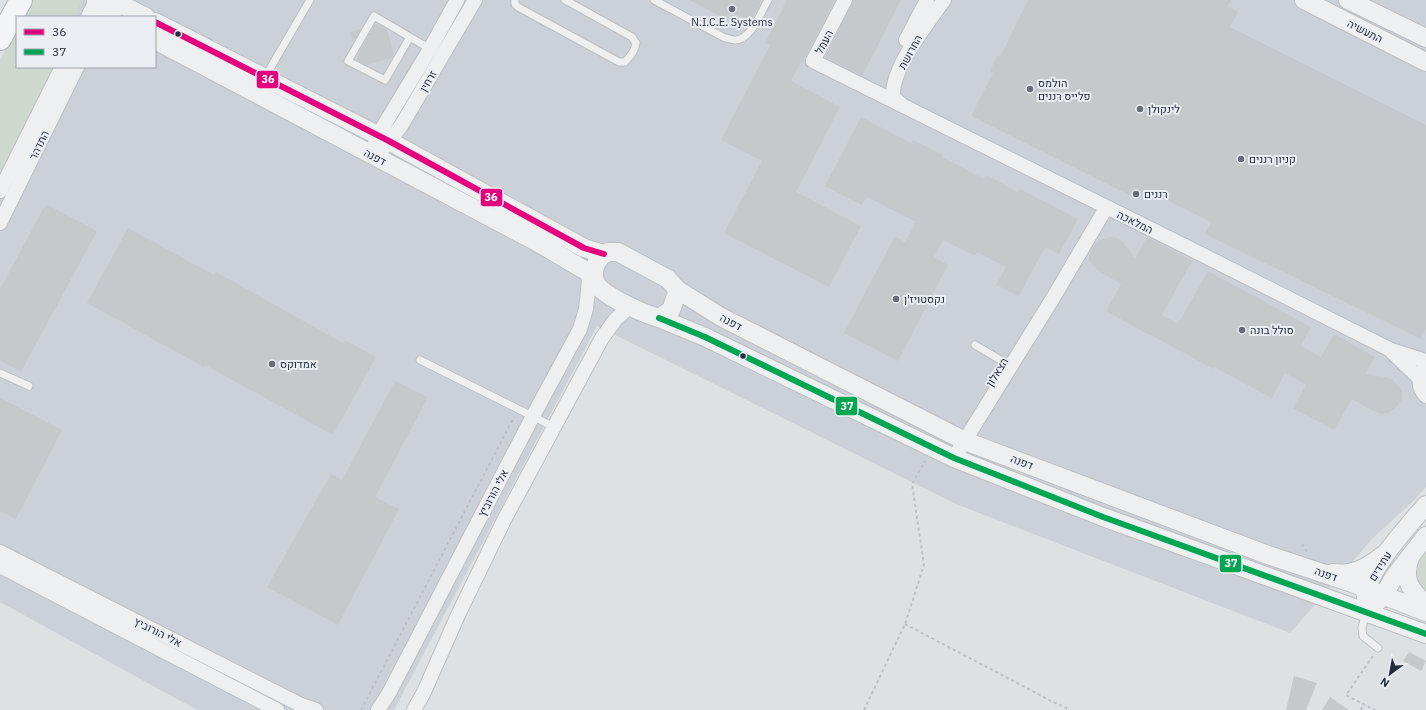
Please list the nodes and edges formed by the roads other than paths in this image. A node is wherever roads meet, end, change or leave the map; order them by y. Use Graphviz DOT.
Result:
graph roads {
  1 [pos="21,0"];
  2 [pos="133,0"];
  3 [pos="310,0"];
  4 [pos="457,0"];
  5 [pos="475,0"];
  6 [pos="515,0"];
  7 [pos="565,0"];
  8 [pos="654,0"];
  9 [pos="768,0"];
  10 [pos="845,0"];
  11 [pos="927,0"];
  12 [pos="944,0"];
  13 [pos="1304,0"];
  14 [pos="1348,0"];
  15 [pos="106,7"];
  16 [pos="90,16"];
  17 [pos="142,16"];
  18 [pos="145,16"];
  19 [pos="156,23"];
  20 [pos="410,37"];
  21 [pos="0,38"];
  22 [pos="1426,38"];
  23 [pos="156,41"];
  24 [pos="430,49"];
  25 [pos="442,56"];
  26 [pos="1426,62"];
  27 [pos="62,68"];
  28 [pos="77,68"];
  29 [pos="265,78"];
  30 [pos="878,94"];
  31 [pos="902,105"];
  32 [pos="383,138"];
  33 [pos="374,156"];
  34 [pos="0,191"];
  35 [pos="1106,208"];
  36 [pos="0,223"];
  37 [pos="604,254"];
  38 [pos="590,273"];
  39 [pos="678,290"];
  40 [pos="1053,298"];
  41 [pos="630,306"];
  42 [pos="659,318"];
  43 [pos="974,345"];
  44 [pos="1391,350"];
  45 [pos="420,360"];
  46 [pos="1426,361"];
  47 [pos="1004,362"];
  48 [pos="1423,372"];
  49 [pos="0,373"];
  50 [pos="29,386"];
  51 [pos="1426,396"];
  52 [pos="533,416"];
  53 [pos="554,426"];
  54 [pos="961,439"];
  55 [pos="950,457"];
  56 [pos="1426,505"];
  57 [pos="1426,536"];
  58 [pos="1390,550"];
  59 [pos="0,552"];
  60 [pos="1410,554"];
  61 [pos="0,566"];
  62 [pos="1321,572"];
  63 [pos="1366,589"];
  64 [pos="1384,595"];
  65 [pos="1426,605"];
  66 [pos="1426,612"];
  67 [pos="1366,613"];
  68 [pos="1426,634"];
  69 [pos="1378,648"];
  70 [pos="277,710"];
  71 [pos="316,710"];
  72 [pos="378,710"];
  73 [pos="414,710"];
  1 -- 21 [label="highway"];
  2 -- 18 [label="street"];
  3 -- 29 [label="lane"];
  4 -- 24 [label="street, זרחין"];
  5 -- 25 [label="street, זרחין"];
  6 -- 7 [label="lane"];
  8 -- 9 [label="lane"];
  10 -- 30 [label="street, העמל"];
  11 -- 30 [label="street, החרושת"];
  12 -- 31 [label="street, החרושת"];
  13 -- 26 [label="street, התעשיה"];
  14 -- 22 [label="street, התעשיה"];
  15 -- 16 [label="street"];
  15 -- 17 [label="street"];
  19 -- 29 [label="street, דפנה"];
  20 -- 20 [label="lane"];
  20 -- 24 [label="lane"];
  23 -- 33 [label="street, דפנה"];
  24 -- 25 [label="lane"];
  24 -- 32 [label="street, זרחין"];
  25 -- 32 [label="street, זרחין"];
  27 -- 34 [label="street, התדהר"];
  28 -- 36 [label="street, התדהר"];
  29 -- 32 [label="street, דפנה"];
  30 -- 31 [label="street, המלאכה"];
  31 -- 35 [label="street, המלאכה"];
  32 -- 33 [label="street, זרחין"];
  32 -- 37 [label="street, דפנה"];
  33 -- 38 [label="street, דפנה"];
  35 -- 40 [label="street, הצאלון"];
  35 -- 44 [label="street, המלאכה"];
  37 -- 38 [label="street"];
  37 -- 39 [label="street, דפנה"];
  38 -- 41 [label="street, דפנה"];
  38 -- 52 [label="street, אלי הורוביץ"];
  39 -- 42 [label="street"];
  39 -- 54 [label="street, דפנה"];
  40 -- 47 [label="street, הצאלון"];
  40 -- 54 [label="street, הצאלון"];
  41 -- 42 [label="street, דפנה"];
  41 -- 53 [label="street, אלי הורוביץ"];
  42 -- 55 [label="street, דפנה"];
  43 -- 47 [label="lane"];
  44 -- 46 [label="street, המלאכה"];
  44 -- 48 [label="street, המלאכה"];
  45 -- 52 [label="lane"];
  47 -- 54 [label="street, הצאלון"];
  48 -- 51 [label="street"];
  49 -- 50 [label="lane"];
  52 -- 53 [label="lane"];
  52 -- 72 [label="street, אלי הורוביץ"];
  53 -- 73 [label="street, אלי הורוביץ"];
  54 -- 55 [label="street, הצאלון"];
  54 -- 62 [label="street, דפנה"];
  55 -- 67 [label="street, דפנה"];
  56 -- 58 [label="street, עתידים"];
  57 -- 60 [label="street, עתידים"];
  58 -- 62 [label="street"];
  58 -- 63 [label="street, עתידים"];
  59 -- 71 [label="street, אלי הורוביץ"];
  60 -- 64 [label="street, עתידים"];
  60 -- 65 [label="street"];
  61 -- 70 [label="street, אלי הורוביץ"];
  62 -- 63 [label="street, דפנה"];
  63 -- 64 [label="street, דפנה"];
  63 -- 67 [label="street, עתידים"];
  64 -- 66 [label="street, דפנה"];
  64 -- 67 [label="street, עתידים"];
  67 -- 68 [label="street, דפנה"];
  67 -- 69 [label="lane"];
}
